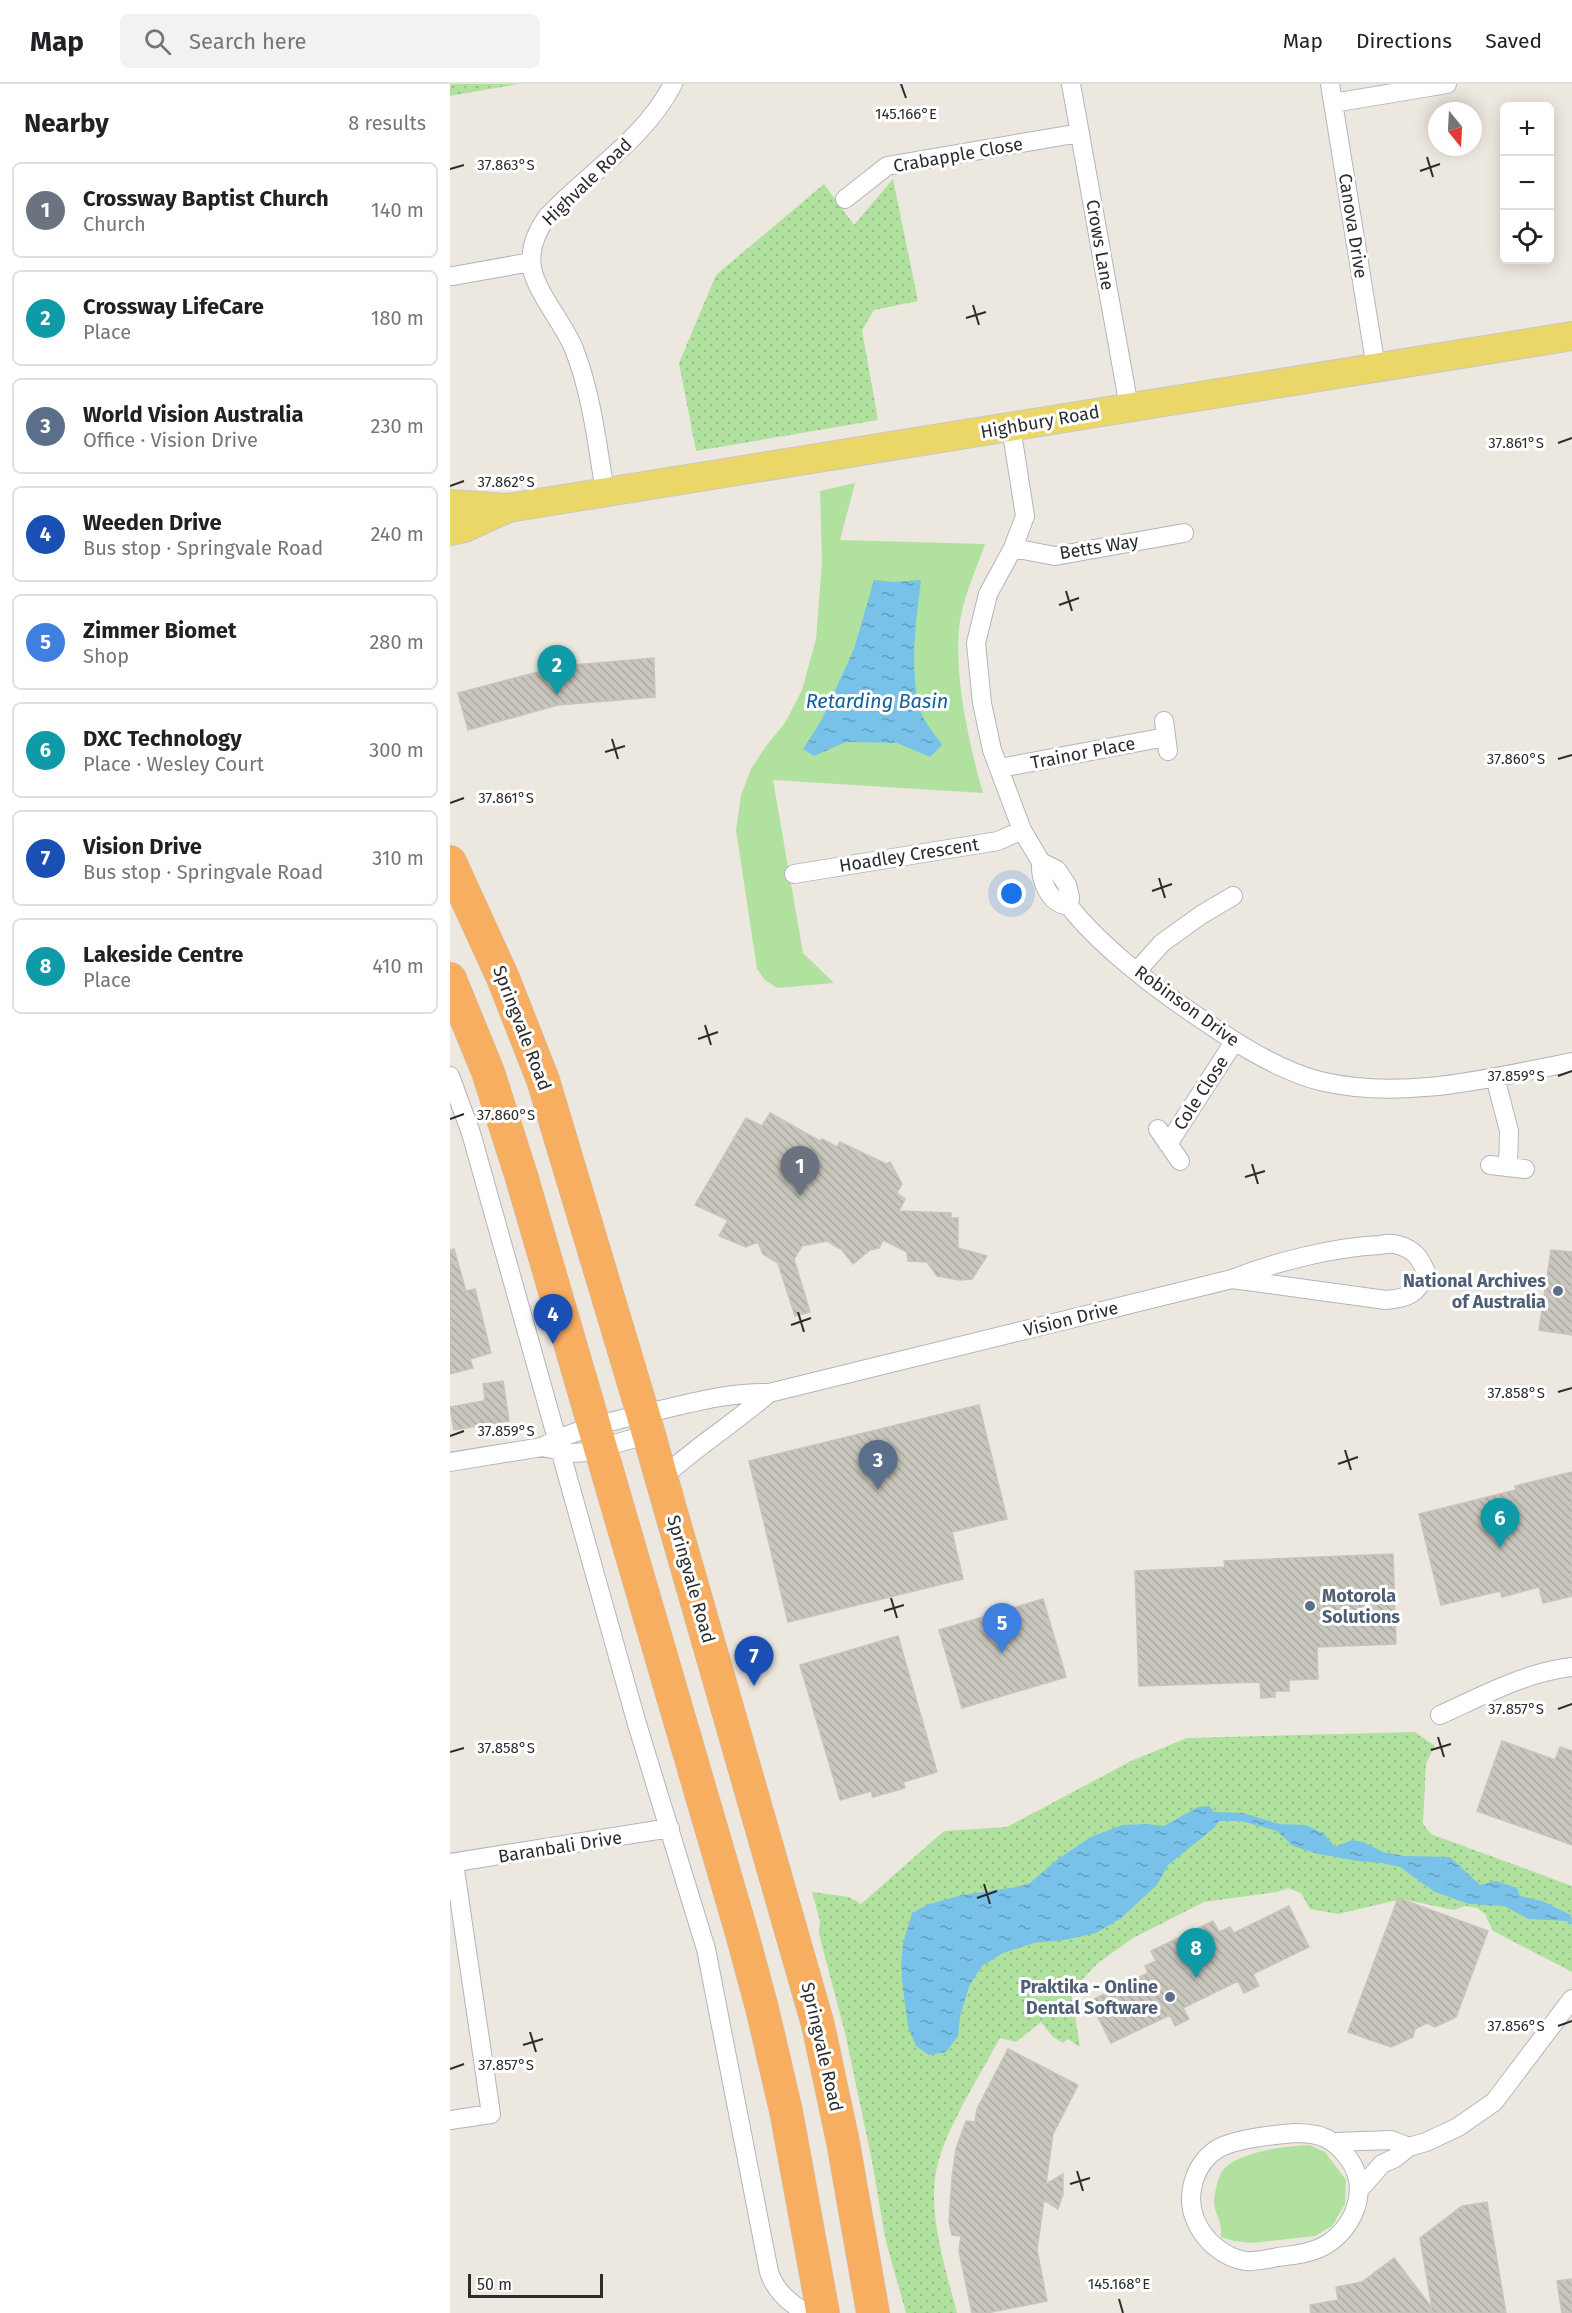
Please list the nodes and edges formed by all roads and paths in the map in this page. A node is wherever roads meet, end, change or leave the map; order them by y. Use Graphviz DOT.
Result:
graph roads {
  1 [pos="673,84"];
  2 [pos="1071,84"];
  3 [pos="1330,84"];
  4 [pos="1447,84"];
  5 [pos="1333,103"];
  6 [pos="1080,133"];
  7 [pos="845,199"];
  8 [pos="531,262"];
  9 [pos="451,278"];
  10 [pos="1572,336"];
  11 [pos="1376,368"];
  12 [pos="1129,407"];
  13 [pos="1011,427"];
  14 [pos="605,492"];
  15 [pos="450,504"];
  16 [pos="508,508"];
  17 [pos="450,531"];
  18 [pos="1184,533"];
  19 [pos="1013,548"];
  20 [pos="1166,736"];
  21 [pos="1000,768"];
  22 [pos="1022,830"];
  23 [pos="450,862"];
  24 [pos="794,874"];
  25 [pos="1233,896"];
  26 [pos="1137,971"];
  27 [pos="450,979"];
  28 [pos="1234,1042"];
  29 [pos="1572,1062"];
  30 [pos="450,1076"];
  31 [pos="1495,1077"];
  32 [pos="1158,1129"];
  33 [pos="1168,1144"];
  34 [pos="1180,1161"];
  35 [pos="1508,1167"];
  36 [pos="1233,1279"];
  37 [pos="769,1393"];
  38 [pos="646,1424"];
  39 [pos="598,1437"];
  40 [pos="552,1446"];
  41 [pos="450,1462"];
  42 [pos="661,1479"];
  43 [pos="1572,1667"];
  44 [pos="1440,1715"];
  45 [pos="670,1828"];
  46 [pos="452,1863"];
  47 [pos="1572,1999"];
  48 [pos="826,2061"];
  49 [pos="786,2111"];
  50 [pos="450,2120"];
  51 [pos="1335,2142"];
  52 [pos="1409,2147"];
  53 [pos="1360,2189"];
  54 [pos="807,2313"];
  55 [pos="823,2313"];
  56 [pos="873,2313"];
  1 -- 8 [label="street, Highvale Road"];
  2 -- 6 [label="street, Crows Lane"];
  3 -- 5 [label="street, Canova Drive"];
  4 -- 5 [label="street"];
  5 -- 11 [label="street, Canova Drive"];
  6 -- 7 [label="street, Crabapple Close"];
  6 -- 12 [label="street, Crows Lane"];
  8 -- 9 [label="street"];
  8 -- 14 [label="street"];
  10 -- 11 [label="main road, Highbury Road"];
  11 -- 12 [label="main road, Highbury Road"];
  12 -- 13 [label="main road, Highbury Road"];
  13 -- 14 [label="main road, Highbury Road"];
  13 -- 19 [label="street, Robinson Drive"];
  14 -- 16 [label="main road, Highbury Road"];
  15 -- 16 [label="main road, Highbury Road"];
  16 -- 17 [label="main road, Highbury Road"];
  18 -- 19 [label="street, Betts Way"];
  19 -- 21 [label="street, Robinson Drive"];
  20 -- 21 [label="street, Trainor Place"];
  21 -- 22 [label="street, Robinson Drive"];
  22 -- 24 [label="street, Hoadley Crescent"];
  22 -- 26 [label="street, Robinson Drive"];
  23 -- 38 [label="highway, Springvale Road"];
  25 -- 26 [label="street"];
  26 -- 28 [label="street, Robinson Drive"];
  27 -- 39 [label="highway"];
  28 -- 31 [label="street, Robinson Drive"];
  28 -- 33 [label="street, Cole Close"];
  29 -- 31 [label="street, Robinson Drive"];
  30 -- 40 [label="street"];
  31 -- 35 [label="street"];
  32 -- 33 [label="street, Cole Close"];
  33 -- 34 [label="street, Cole Close"];
  36 -- 36 [label="street, Vision Drive"];
  36 -- 37 [label="street, Vision Drive"];
  37 -- 38 [label="street, Vision Drive"];
  37 -- 42 [label="street, Vision Drive"];
  38 -- 39 [label="street, Vision Drive"];
  38 -- 42 [label="highway, Springvale Road"];
  39 -- 40 [label="street, Vision Drive"];
  39 -- 49 [label="highway"];
  40 -- 41 [label="street, Vision Drive"];
  40 -- 45 [label="street"];
  42 -- 48 [label="highway, Springvale Road"];
  43 -- 44 [label="street"];
  45 -- 46 [label="street, Baranbali Drive"];
  45 -- 54 [label="street"];
  46 -- 50 [label="street"];
  47 -- 52 [label="street"];
  48 -- 49 [label="highway"];
  48 -- 56 [label="highway, Springvale Road"];
  49 -- 55 [label="highway"];
  51 -- 52 [label="street"];
  51 -- 53 [label="street"];
  51 -- 53 [label="street"];
  52 -- 53 [label="street"];
}
